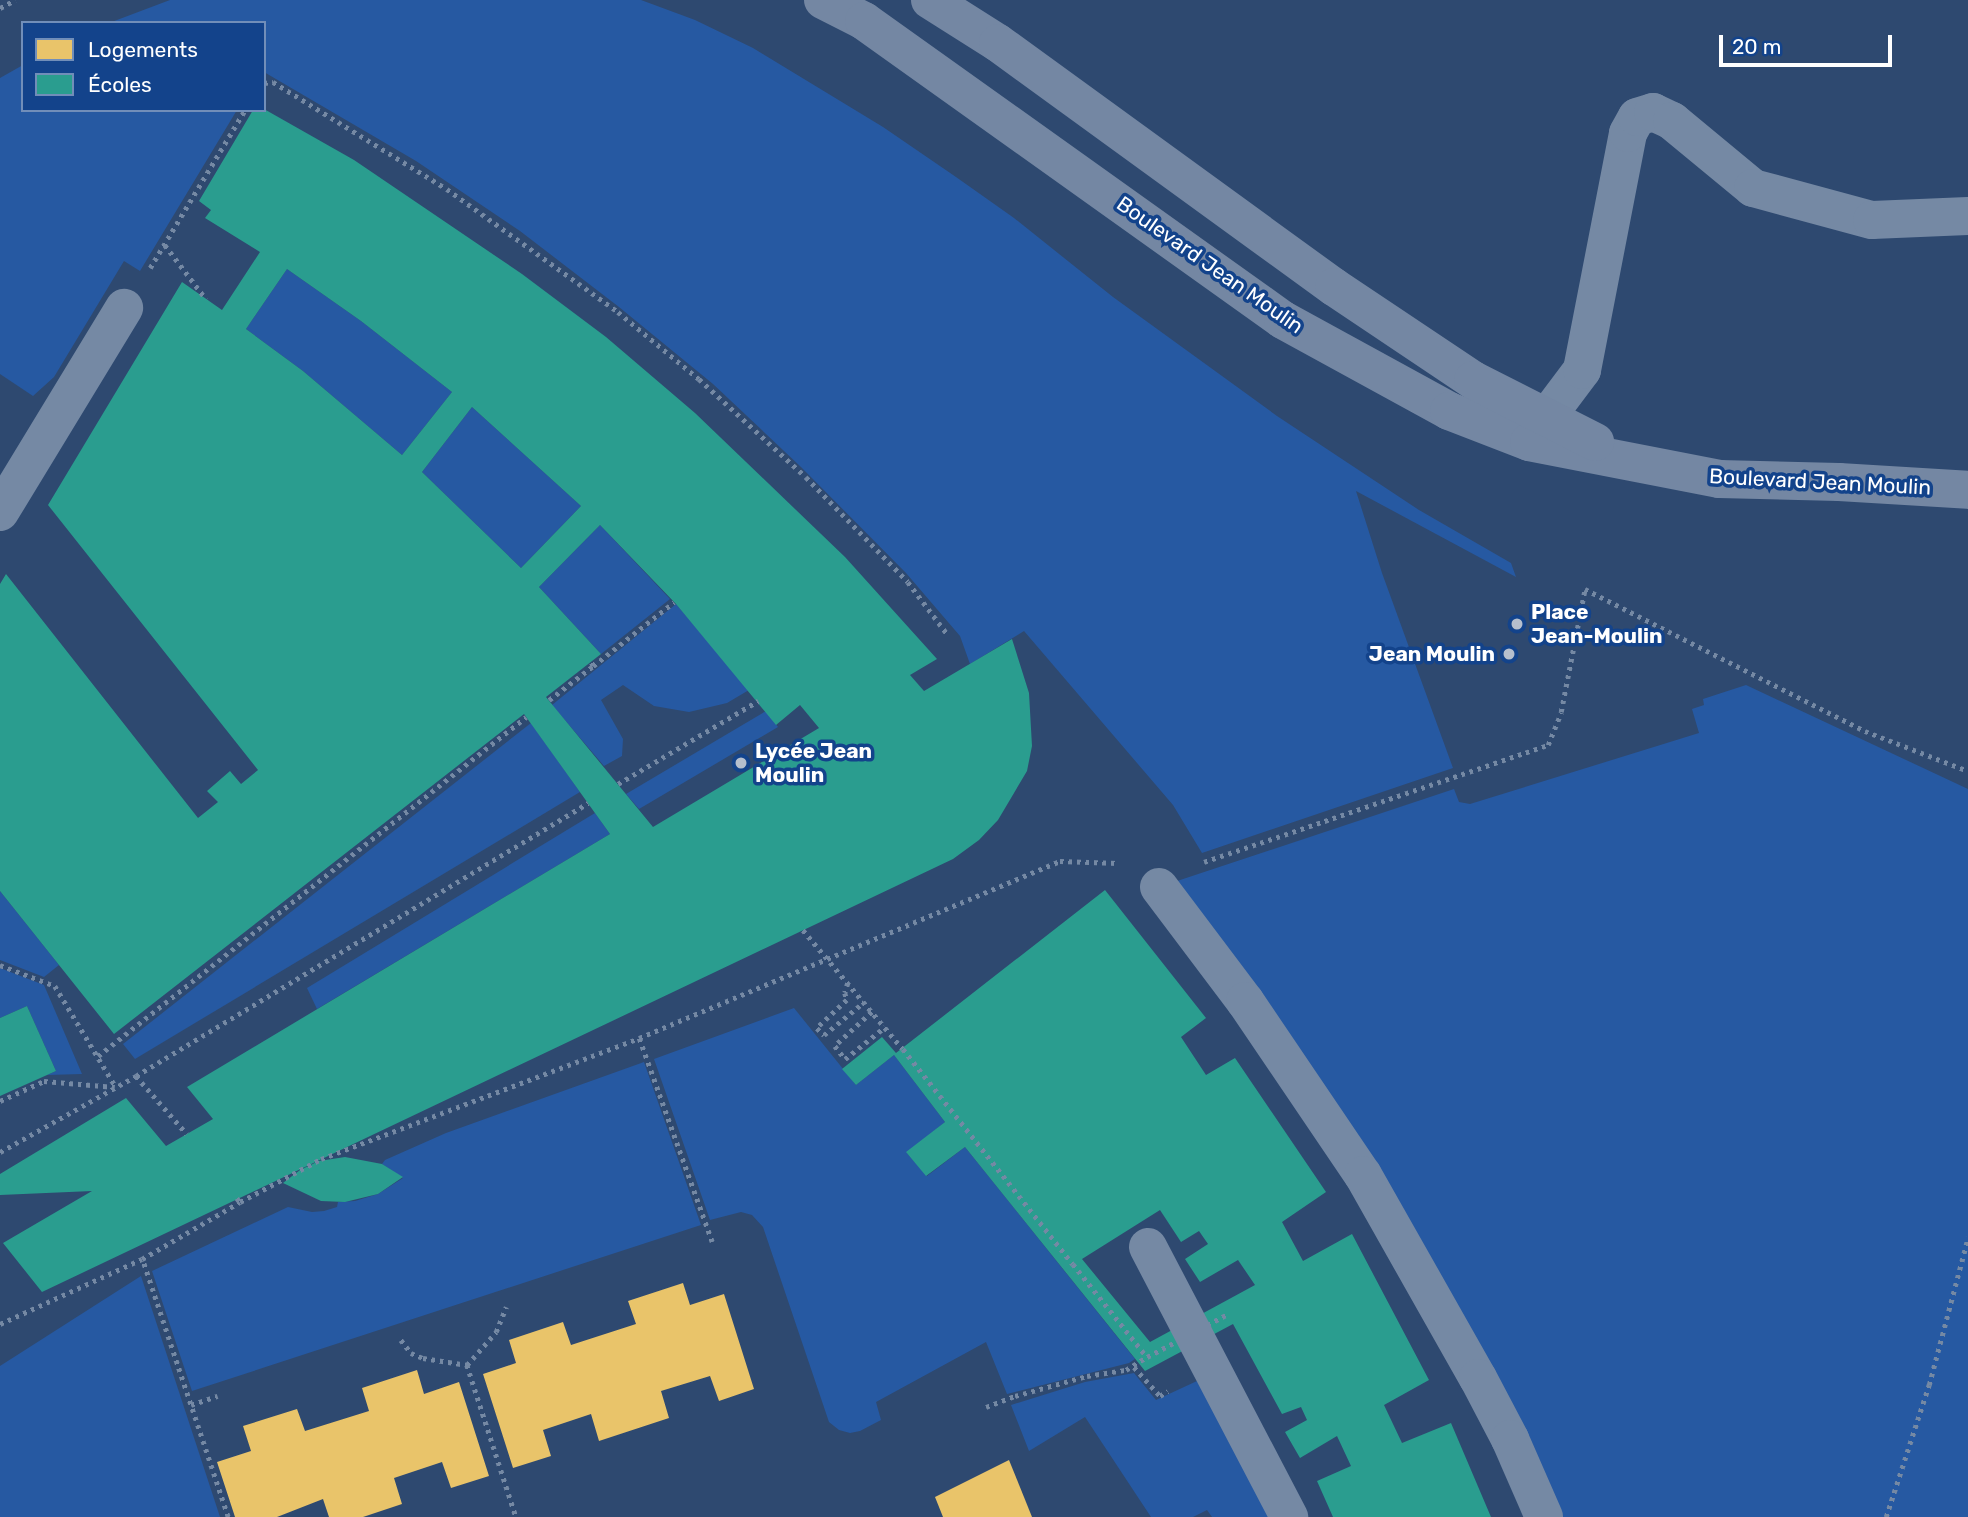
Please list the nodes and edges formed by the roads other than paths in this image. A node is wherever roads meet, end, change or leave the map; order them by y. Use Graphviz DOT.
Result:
graph roads {
  1 [pos="823,0"];
  2 [pos="930,0"];
  3 [pos="1968,216"];
  4 [pos="124,308"];
  5 [pos="1546,418"];
  6 [pos="1631,461"];
  7 [pos="1968,490"];
  8 [pos="0,512"];
  9 [pos="1159,887"];
  10 [pos="1148,1247"];
  11 [pos="1289,1517"];
  12 [pos="1544,1517"];
  1 -- 6 [label="main road, Boulevard Jean Moulin"];
  2 -- 5 [label="main road, Boulevard Jean Moulin"];
  3 -- 5 [label="lane"];
  4 -- 8 [label="lane"];
  5 -- 6 [label="main road, Boulevard Jean Moulin"];
  6 -- 7 [label="main road, Boulevard Jean Moulin"];
  9 -- 12 [label="lane"];
  10 -- 11 [label="lane"];
}
